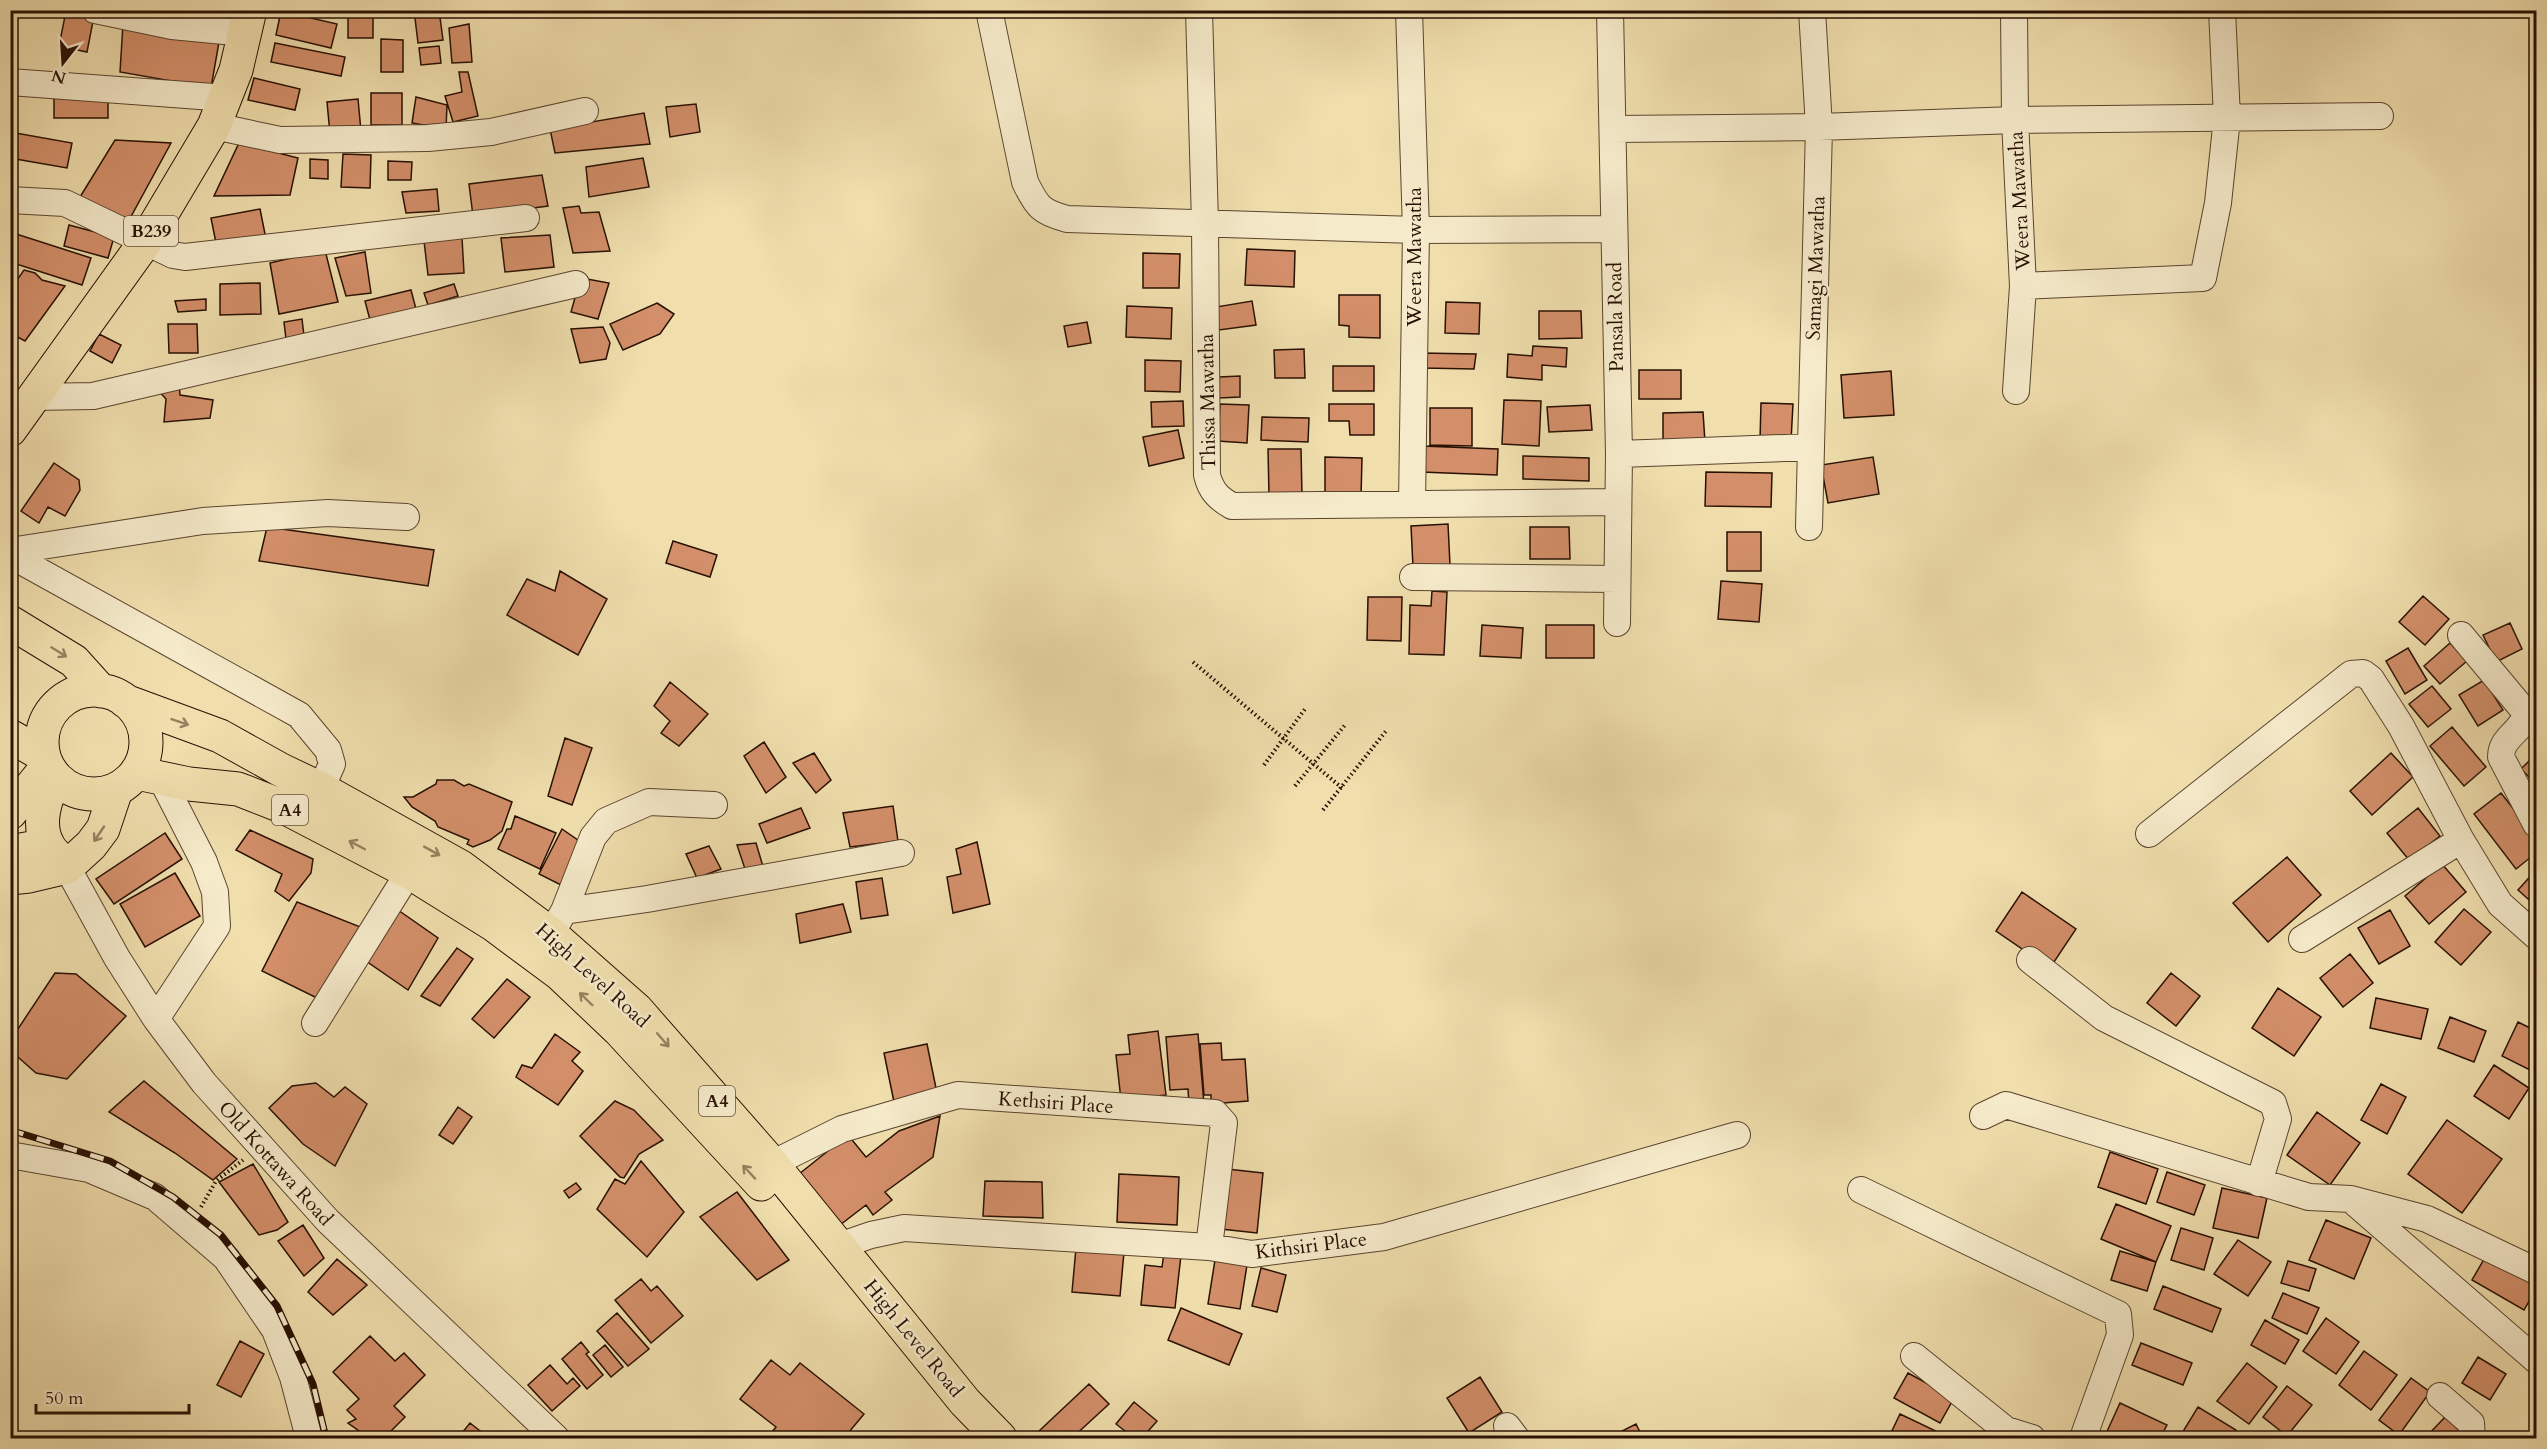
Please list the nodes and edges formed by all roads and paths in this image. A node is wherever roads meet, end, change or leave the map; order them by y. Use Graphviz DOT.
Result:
graph roads {
  1 [pos="95,10"];
  2 [pos="989,10"];
  3 [pos="1199,10"];
  4 [pos="1409,10"];
  5 [pos="1610,10"];
  6 [pos="1812,10"];
  7 [pos="2014,10"];
  8 [pos="2222,10"];
  9 [pos="247,22"];
  10 [pos="10,82"];
  11 [pos="585,111"];
  12 [pos="220,112"];
  13 [pos="2380,116"];
  14 [pos="2226,118"];
  15 [pos="2015,120"];
  16 [pos="1819,127"];
  17 [pos="1613,129"];
  18 [pos="10,200"];
  19 [pos="526,218"];
  20 [pos="1205,223"];
  21 [pos="1614,229"];
  22 [pos="1416,230"];
  23 [pos="145,242"];
  24 [pos="576,284"];
  25 [pos="2023,286"];
  26 [pos="2016,391"];
  27 [pos="32,398"];
  28 [pos="10,430"];
  29 [pos="1811,447"];
  30 [pos="1619,454"];
  31 [pos="1617,502"];
  32 [pos="1412,504"];
  33 [pos="406,517"];
  34 [pos="1809,527"];
  35 [pos="10,553"];
  36 [pos="1413,577"];
  37 [pos="1617,579"];
  38 [pos="10,622"];
  39 [pos="1617,623"];
  40 [pos="2461,635"];
  41 [pos="1193,662"];
  42 [pos="113,696"];
  43 [pos="1305,709"];
  44 [pos="1345,725"];
  45 [pos="1386,731"];
  46 [pos="10,736"];
  47 [pos="1283,738"];
  48 [pos="1313,764"];
  49 [pos="1264,765"];
  50 [pos="48,766"];
  51 [pos="138,780"];
  52 [pos="1295,786"];
  53 [pos="1341,788"];
  54 [pos="321,789"];
  55 [pos="714,805"];
  56 [pos="1323,810"];
  57 [pos="10,813"];
  58 [pos="2536,824"];
  59 [pos="2149,834"];
  60 [pos="2461,840"];
  61 [pos="10,852"];
  62 [pos="901,853"];
  63 [pos="57,856"];
  64 [pos="409,872"];
  65 [pos="10,878"];
  66 [pos="557,923"];
  67 [pos="2536,936"];
  68 [pos="2302,939"];
  69 [pos="2030,960"];
  70 [pos="156,1019"];
  71 [pos="315,1023"];
  72 [pos="1983,1116"];
  73 [pos="1737,1135"];
  74 [pos="260,1146"];
  75 [pos="10,1155"];
  76 [pos="772,1164"];
  77 [pos="2259,1183"];
  78 [pos="1861,1190"];
  79 [pos="2351,1199"];
  80 [pos="204,1203"];
  81 [pos="839,1246"];
  82 [pos="1209,1247"];
  83 [pos="2536,1271"];
  84 [pos="1914,1356"];
  85 [pos="2536,1360"];
  86 [pos="2440,1396"];
  87 [pos="309,1438"];
  88 [pos="556,1438"];
  89 [pos="979,1438"];
  90 [pos="999,1438"];
  91 [pos="2032,1438"];
  92 [pos="2083,1438"];
  93 [pos="2472,1438"];
  1 -- 9 [label="street"];
  2 -- 20 [label="street"];
  3 -- 20 [label="street, Thissa Mawatha"];
  4 -- 22 [label="street, Weera Mawatha"];
  5 -- 17 [label="street, Pansala Road"];
  6 -- 16 [label="street, Samagi Mawatha"];
  7 -- 15 [label="street, Weera Mawatha"];
  8 -- 14 [label="street"];
  9 -- 12 [label="main road, B239"];
  10 -- 12 [label="street"];
  11 -- 12 [label="street"];
  12 -- 23 [label="main road, B239"];
  13 -- 14 [label="street"];
  14 -- 15 [label="street"];
  14 -- 25 [label="street"];
  15 -- 16 [label="street"];
  15 -- 25 [label="street, Weera Mawatha"];
  16 -- 17 [label="street"];
  16 -- 29 [label="street, Samagi Mawatha"];
  17 -- 21 [label="street, Pansala Road"];
  18 -- 23 [label="street"];
  19 -- 23 [label="street"];
  20 -- 22 [label="street"];
  20 -- 32 [label="street, Thissa Mawatha"];
  21 -- 22 [label="street"];
  21 -- 30 [label="street, Pansala Road"];
  22 -- 32 [label="street, Weera Mawatha"];
  23 -- 27 [label="main road, B239"];
  24 -- 27 [label="street"];
  25 -- 26 [label="street, Weera Mawatha"];
  27 -- 28 [label="main road, B239"];
  29 -- 30 [label="street"];
  29 -- 34 [label="street, Samagi Mawatha"];
  30 -- 31 [label="street, Pansala Road"];
  31 -- 32 [label="street, Thissa Mawatha"];
  31 -- 37 [label="street, Pansala Road"];
  33 -- 35 [label="street"];
  35 -- 54 [label="street"];
  36 -- 37 [label="street"];
  37 -- 39 [label="street, Pansala Road"];
  38 -- 42 [label="main road, High Level Road / A4, one-way"];
  40 -- 58 [label="street"];
  41 -- 47 [label="path"];
  42 -- 50 [label="main road"];
  42 -- 51 [label="main road"];
  42 -- 54 [label="main road, High Level Road / A4, one-way"];
  43 -- 47 [label="path"];
  44 -- 48 [label="path"];
  45 -- 53 [label="path"];
  46 -- 50 [label="main road"];
  47 -- 48 [label="path"];
  47 -- 49 [label="path"];
  48 -- 52 [label="path"];
  48 -- 53 [label="path"];
  50 -- 51 [label="main road"];
  50 -- 57 [label="main road"];
  50 -- 63 [label="main road"];
  51 -- 63 [label="main road, one-way"];
  64 -- 51 [label="main road, High Level Road / A4, one-way"];
  51 -- 70 [label="street"];
  53 -- 56 [label="path"];
  54 -- 66 [label="main road, High Level Road / A4, one-way"];
  55 -- 66 [label="street"];
  59 -- 60 [label="street"];
  60 -- 67 [label="street"];
  60 -- 68 [label="street"];
  61 -- 63 [label="main road"];
  62 -- 66 [label="street"];
  63 -- 65 [label="main road"];
  63 -- 70 [label="street, Old Kottawa Road"];
  64 -- 71 [label="street"];
  89 -- 64 [label="main road, High Level Road / A4, one-way"];
  66 -- 76 [label="main road, High Level Road / A4, one-way"];
  69 -- 77 [label="street"];
  70 -- 74 [label="street, Old Kottawa Road"];
  72 -- 77 [label="street"];
  73 -- 82 [label="street, Kithsiri Place"];
  74 -- 80 [label="path"];
  74 -- 88 [label="street, Old Kottawa Road"];
  75 -- 87 [label="street"];
  76 -- 81 [label="main road, High Level Road / A4"];
  76 -- 82 [label="street, Kethsiri Place"];
  77 -- 79 [label="street"];
  78 -- 92 [label="street"];
  79 -- 83 [label="street"];
  79 -- 85 [label="street"];
  81 -- 82 [label="street, Kithsiri Place"];
  81 -- 90 [label="main road, High Level Road / A4"];
  84 -- 91 [label="street"];
  86 -- 93 [label="street"];
}
